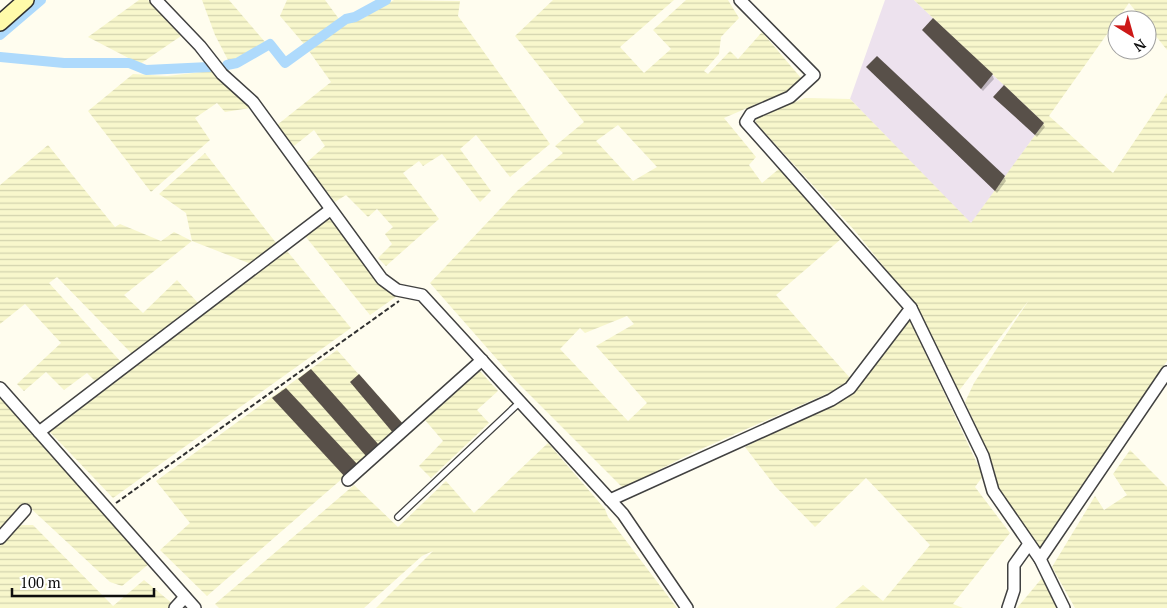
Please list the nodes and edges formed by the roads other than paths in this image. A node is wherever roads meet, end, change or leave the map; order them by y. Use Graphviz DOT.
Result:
graph roads {
  1 [pos="26,0"];
  2 [pos="156,0"];
  3 [pos="740,0"];
  4 [pos="0,23"];
  5 [pos="330,210"];
  6 [pos="911,308"];
  7 [pos="482,360"];
  8 [pos="1167,372"];
  9 [pos="0,388"];
  10 [pos="520,402"];
  11 [pos="39,432"];
  12 [pos="348,480"];
  13 [pos="610,500"];
  14 [pos="26,510"];
  15 [pos="398,517"];
  16 [pos="0,538"];
  17 [pos="1029,544"];
  18 [pos="1040,560"];
  19 [pos="185,597"];
  20 [pos="175,608"];
  21 [pos="195,608"];
  22 [pos="687,608"];
  23 [pos="1008,608"];
  24 [pos="1064,608"];
  1 -- 4 [label="street"];
  2 -- 5 [label="street"];
  3 -- 6 [label="street"];
  5 -- 7 [label="street"];
  5 -- 11 [label="street"];
  6 -- 13 [label="street"];
  6 -- 17 [label="street"];
  7 -- 10 [label="street"];
  7 -- 12 [label="street"];
  8 -- 18 [label="street"];
  9 -- 11 [label="street"];
  10 -- 13 [label="street"];
  10 -- 15 [label="lane"];
  11 -- 19 [label="street"];
  13 -- 22 [label="street"];
  14 -- 16 [label="street"];
  17 -- 18 [label="street"];
  17 -- 23 [label="street"];
  18 -- 24 [label="street"];
  19 -- 20 [label="street"];
  19 -- 21 [label="street"];
}
